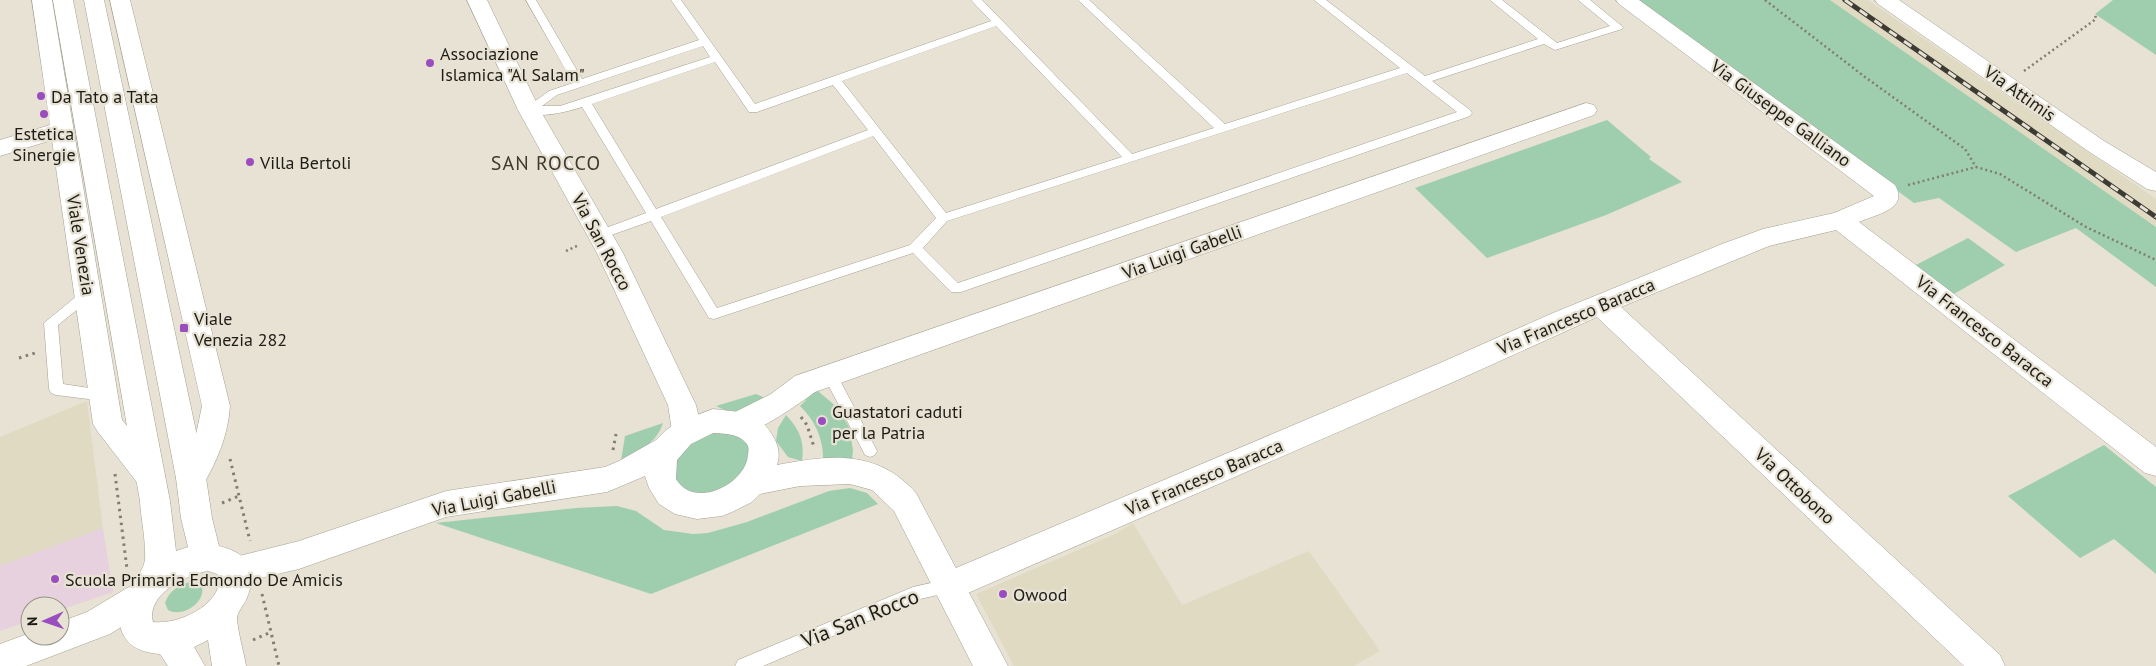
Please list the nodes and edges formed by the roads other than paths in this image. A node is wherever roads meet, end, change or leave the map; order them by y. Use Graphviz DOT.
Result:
graph roads {
  1 [pos="42,0"];
  2 [pos="63,0"];
  3 [pos="94,0"];
  4 [pos="120,0"];
  5 [pos="477,0"];
  6 [pos="531,0"];
  7 [pos="676,0"];
  8 [pos="976,0"];
  9 [pos="1083,0"];
  10 [pos="1319,0"];
  11 [pos="1495,0"];
  12 [pos="1583,0"];
  13 [pos="1626,0"];
  14 [pos="1885,0"];
  15 [pos="998,22"];
  16 [pos="1546,40"];
  17 [pos="706,41"];
  18 [pos="717,58"];
  19 [pos="1408,69"];
  20 [pos="835,80"];
  21 [pos="1423,80"];
  22 [pos="579,84"];
  23 [pos="585,102"];
  24 [pos="529,110"];
  25 [pos="1586,110"];
  26 [pos="62,129"];
  27 [pos="1223,129"];
  28 [pos="875,131"];
  29 [pos="0,148"];
  30 [pos="1130,159"];
  31 [pos="2156,183"];
  32 [pos="653,215"];
  33 [pos="943,218"];
  34 [pos="1840,220"];
  35 [pos="600,235"];
  36 [pos="915,248"];
  37 [pos="88,293"];
  38 [pos="1602,305"];
  39 [pos="830,375"];
  40 [pos="104,396"];
  41 [pos="684,427"];
  42 [pos="754,450"];
  43 [pos="870,451"];
  44 [pos="2156,464"];
  45 [pos="150,476"];
  46 [pos="191,478"];
  47 [pos="587,478"];
  48 [pos="668,494"];
  49 [pos="235,578"];
  50 [pos="949,586"];
  51 [pos="140,595"];
  52 [pos="169,639"];
  53 [pos="0,660"];
  54 [pos="188,666"];
  55 [pos="229,666"];
  56 [pos="744,666"];
  57 [pos="991,666"];
  58 [pos="1988,666"];
  1 -- 26 [label="street, Viale Venezia"];
  2 -- 45 [label="street, Viale Venezia"];
  3 -- 46 [label="street"];
  4 -- 46 [label="street"];
  5 -- 24 [label="street, Via San Rocco"];
  6 -- 22 [label="lane"];
  7 -- 17 [label="lane"];
  8 -- 15 [label="lane"];
  9 -- 27 [label="lane"];
  10 -- 19 [label="lane"];
  11 -- 16 [label="lane"];
  12 -- 16 [label="lane"];
  13 -- 34 [label="street, Via Giuseppe Galliano"];
  14 -- 31 [label="street, Via Attimis"];
  15 -- 20 [label="lane"];
  15 -- 30 [label="lane"];
  16 -- 21 [label="lane"];
  17 -- 18 [label="lane"];
  17 -- 22 [label="lane"];
  18 -- 20 [label="lane"];
  18 -- 23 [label="lane"];
  19 -- 21 [label="lane"];
  19 -- 27 [label="lane"];
  20 -- 28 [label="lane"];
  21 -- 36 [label="lane"];
  22 -- 24 [label="lane"];
  23 -- 24 [label="lane"];
  23 -- 32 [label="lane"];
  24 -- 35 [label="street, Via San Rocco"];
  25 -- 39 [label="street, Via Luigi Gabelli"];
  26 -- 29 [label="street"];
  26 -- 37 [label="street, Viale Venezia"];
  27 -- 30 [label="lane"];
  28 -- 32 [label="lane"];
  28 -- 33 [label="lane"];
  30 -- 33 [label="lane"];
  32 -- 35 [label="lane"];
  32 -- 36 [label="lane"];
  33 -- 36 [label="lane"];
  34 -- 38 [label="street, Via Francesco Baracca"];
  34 -- 44 [label="street, Via Francesco Baracca"];
  35 -- 41 [label="street, Via San Rocco"];
  37 -- 40 [label="street, Viale Venezia"];
  37 -- 40 [label="lane"];
  38 -- 50 [label="street, Via Francesco Baracca"];
  38 -- 58 [label="street, Via Ottobono"];
  39 -- 42 [label="street, Via Luigi Gabelli"];
  39 -- 43 [label="lane"];
  40 -- 45 [label="street, Viale Venezia"];
  41 -- 42 [label="street"];
  41 -- 47 [label="street, Via Luigi Gabelli"];
  41 -- 48 [label="street"];
  42 -- 48 [label="street"];
  42 -- 50 [label="street"];
  45 -- 51 [label="street, Viale Venezia"];
  46 -- 49 [label="street"];
  47 -- 48 [label="street, Via Luigi Gabelli"];
  47 -- 49 [label="street, Via Luigi Gabelli"];
  49 -- 51 [label="street"];
  49 -- 52 [label="street"];
  49 -- 55 [label="street"];
  50 -- 56 [label="lane, Via San Rocco"];
  50 -- 57 [label="street"];
  51 -- 52 [label="street"];
  51 -- 53 [label="street"];
  52 -- 54 [label="street"];
}
